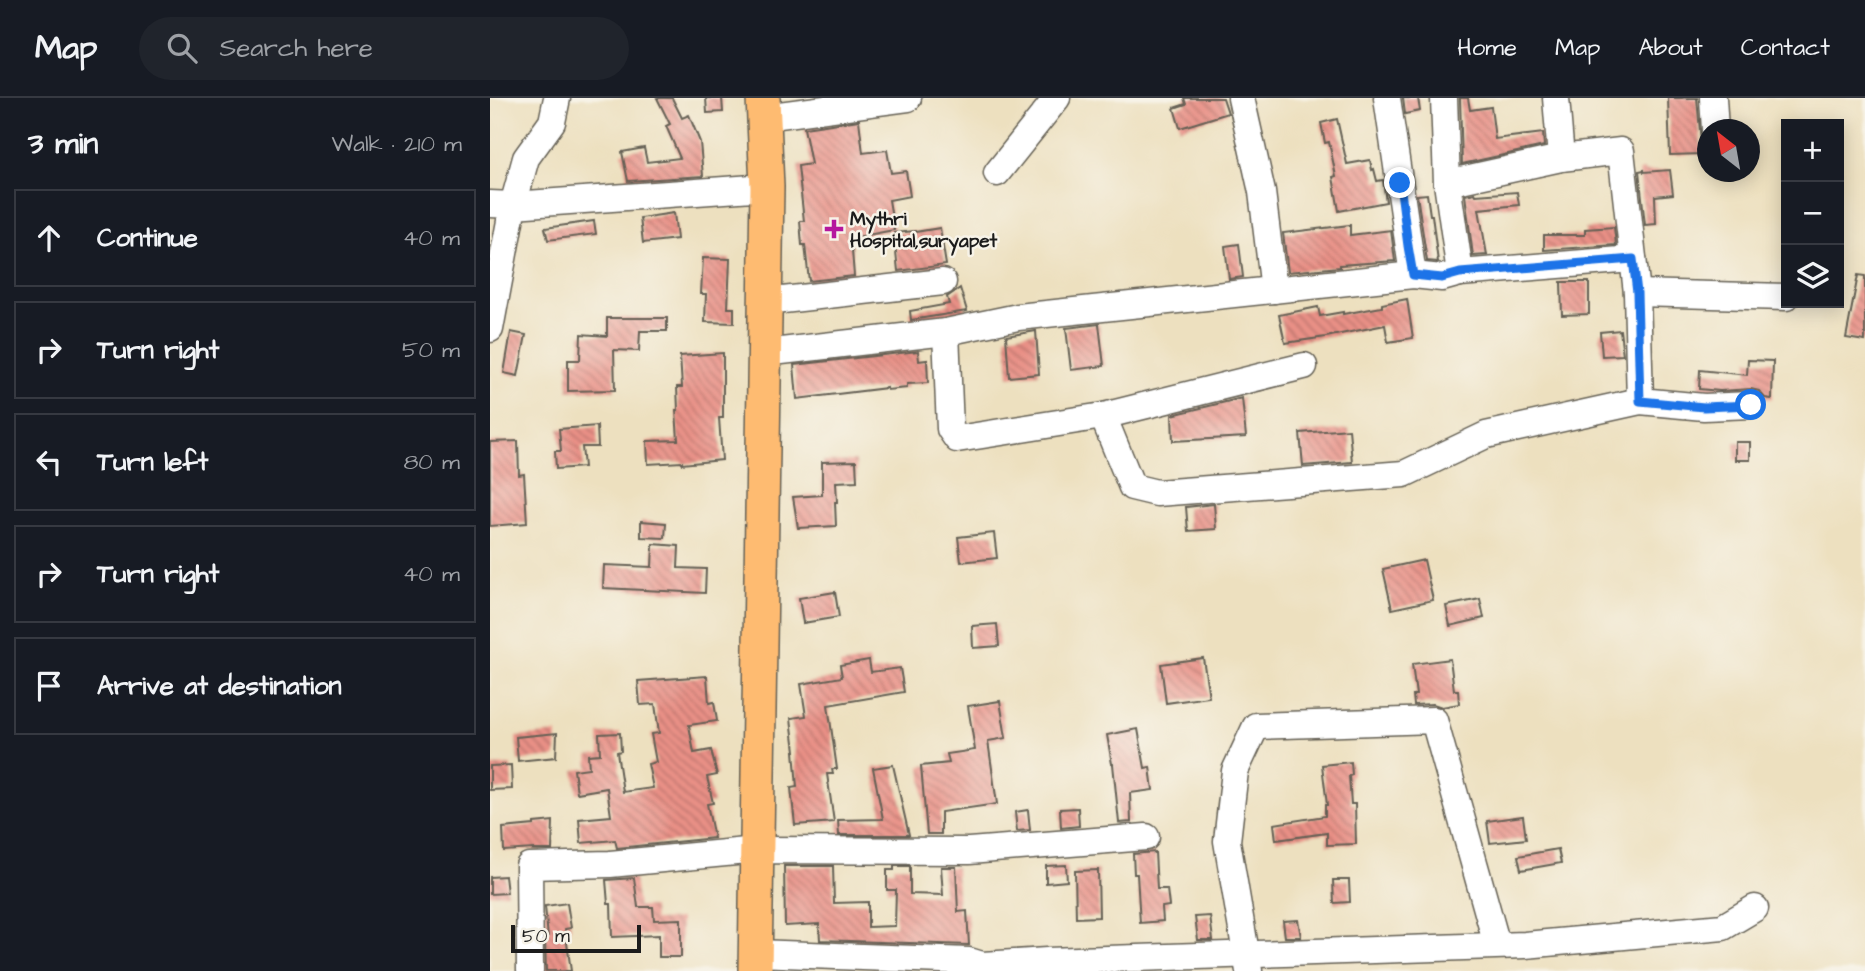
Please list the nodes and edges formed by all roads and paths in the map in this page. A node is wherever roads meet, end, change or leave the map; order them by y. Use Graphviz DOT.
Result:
graph roads {
  1 [pos="557,98"];
  2 [pos="908,98"];
  3 [pos="1057,98"];
  4 [pos="1241,98"];
  5 [pos="1387,98"];
  6 [pos="1444,98"];
  7 [pos="1556,98"];
  8 [pos="1713,98"];
  9 [pos="764,107"];
  10 [pos="1714,119"];
  11 [pos="1561,158"];
  12 [pos="997,173"];
  13 [pos="1447,183"];
  14 [pos="767,187"];
  15 [pos="502,205"];
  16 [pos="1633,259"];
  17 [pos="1460,273"];
  18 [pos="1413,275"];
  19 [pos="943,282"];
  20 [pos="1274,290"];
  21 [pos="1637,293"];
  22 [pos="1781,297"];
  23 [pos="765,302"];
  24 [pos="490,329"];
  25 [pos="946,332"];
  26 [pos="765,353"];
  27 [pos="1304,366"];
  28 [pos="1640,401"];
  29 [pos="1751,405"];
  30 [pos="1103,416"];
  31 [pos="1146,837"];
  32 [pos="757,850"];
  33 [pos="1755,908"];
  34 [pos="1497,945"];
  35 [pos="756,962"];
  36 [pos="1248,963"];
  37 [pos="1113,965"];
  38 [pos="1047,966"];
  39 [pos="982,968"];
  40 [pos="530,971"];
  1 -- 15 [label="street"];
  2 -- 9 [label="street"];
  3 -- 12 [label="street"];
  4 -- 20 [label="street"];
  5 -- 18 [label="street"];
  6 -- 13 [label="street"];
  7 -- 11 [label="street"];
  8 -- 10 [label="street"];
  9 -- 14 [label="main road"];
  11 -- 13 [label="street"];
  11 -- 16 [label="street"];
  13 -- 17 [label="street"];
  14 -- 15 [label="street"];
  14 -- 23 [label="main road"];
  15 -- 24 [label="street"];
  16 -- 17 [label="street"];
  16 -- 21 [label="street"];
  17 -- 18 [label="street"];
  18 -- 20 [label="street"];
  19 -- 23 [label="street"];
  20 -- 25 [label="street"];
  21 -- 22 [label="street"];
  21 -- 28 [label="street"];
  23 -- 26 [label="main road"];
  25 -- 26 [label="street"];
  25 -- 30 [label="street"];
  26 -- 32 [label="main road"];
  27 -- 30 [label="street"];
  28 -- 29 [label="street"];
  28 -- 30 [label="street"];
  31 -- 32 [label="street"];
  32 -- 35 [label="main road"];
  32 -- 40 [label="street"];
  33 -- 34 [label="street"];
  34 -- 36 [label="street"];
  34 -- 36 [label="street"];
  35 -- 39 [label="street"];
  36 -- 37 [label="street"];
  37 -- 38 [label="street"];
  38 -- 39 [label="street"];
}
